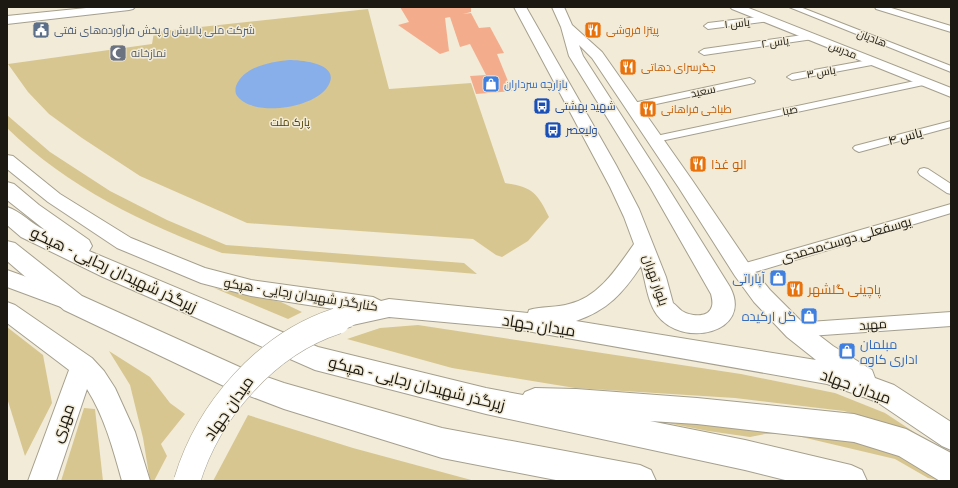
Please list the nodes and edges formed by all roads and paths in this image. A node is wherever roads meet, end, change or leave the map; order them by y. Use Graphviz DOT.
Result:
graph roads {
  1 [pos="71,7"];
  2 [pos="129,7"];
  3 [pos="520,7"];
  4 [pos="558,7"];
  5 [pos="736,7"];
  6 [pos="793,7"];
  7 [pos="879,7"];
  8 [pos="7,13"];
  9 [pos="767,19"];
  10 [pos="7,20"];
  11 [pos="567,26"];
  12 [pos="708,26"];
  13 [pos="951,29"];
  14 [pos="810,37"];
  15 [pos="712,59"];
  16 [pos="874,62"];
  17 [pos="951,69"];
  18 [pos="792,77"];
  19 [pos="750,81"];
  20 [pos="924,82"];
  21 [pos="951,93"];
  22 [pos="633,106"];
  23 [pos="951,124"];
  24 [pos="656,138"];
  25 [pos="859,148"];
  26 [pos="7,160"];
  27 [pos="924,172"];
  28 [pos="7,189"];
  29 [pos="951,190"];
  30 [pos="951,208"];
  31 [pos="7,214"];
  32 [pos="644,245"];
  33 [pos="7,249"];
  34 [pos="742,270"];
  35 [pos="111,271"];
  36 [pos="7,278"];
  37 [pos="74,303"];
  38 [pos="389,308"];
  39 [pos="7,311"];
  40 [pos="510,319"];
  41 [pos="951,319"];
  42 [pos="795,330"];
  43 [pos="83,366"];
  44 [pos="885,393"];
  45 [pos="486,401"];
  46 [pos="951,420"];
  47 [pos="951,437"];
  48 [pos="951,470"];
  49 [pos="42,481"];
  50 [pos="136,481"];
  51 [pos="187,481"];
  52 [pos="635,481"];
  53 [pos="851,481"];
  1 -- 8 [label="main road"];
  2 -- 10 [label="main road"];
  3 -- 32 [label="main road, بلوار تهران"];
  4 -- 11 [label="main road, بلوار تهران"];
  5 -- 9 [label="main road, مدرس"];
  6 -- 17 [label="street, هادیان"];
  7 -- 13 [label="street"];
  9 -- 12 [label="street, یاس ۱"];
  9 -- 14 [label="main road, مدرس"];
  11 -- 22 [label="main road, بلوار تهران"];
  11 -- 32 [label="main road, بلوار تهران"];
  14 -- 15 [label="street, یاس ۲"];
  14 -- 16 [label="main road, مدرس"];
  16 -- 18 [label="street, یاس ۳"];
  16 -- 20 [label="main road, مدرس"];
  19 -- 22 [label="street, سعید"];
  20 -- 21 [label="main road, مدرس"];
  20 -- 24 [label="street, صبا"];
  22 -- 24 [label="main road, بلوار تهران"];
  23 -- 25 [label="street, یاس ۴"];
  24 -- 34 [label="main road, بلوار تهران"];
  26 -- 38 [label="main road, کنارگذر شهیدان رجایی - هپکو"];
  27 -- 29 [label="street"];
  28 -- 35 [label="main road"];
  30 -- 34 [label="street, یوسفعلی دوست‌محمدی"];
  31 -- 35 [label="main road, زیرگذر شهیدان رجایی - هپکو"];
  32 -- 40 [label="main road"];
  33 -- 37 [label="main road"];
  34 -- 42 [label="main road, بلوار تهران"];
  35 -- 45 [label="main road, زیرگذر شهیدان رجایی - هپکو"];
  36 -- 37 [label="main road"];
  37 -- 52 [label="main road"];
  38 -- 40 [label="main road, میدان جهاد"];
  38 -- 51 [label="main road, میدان جهاد, bridge"];
  39 -- 43 [label="main road"];
  40 -- 44 [label="main road, میدان جهاد"];
  41 -- 42 [label="street, مهبد"];
  42 -- 44 [label="main road, بلوار تهران"];
  43 -- 49 [label="main road, مهری"];
  43 -- 50 [label="main road"];
  44 -- 46 [label="main road"];
  44 -- 47 [label="main road, میدان جهاد"];
  45 -- 48 [label="main road"];
  45 -- 53 [label="main road, زیرگذر شهیدان رجایی - هپکو"];
}
